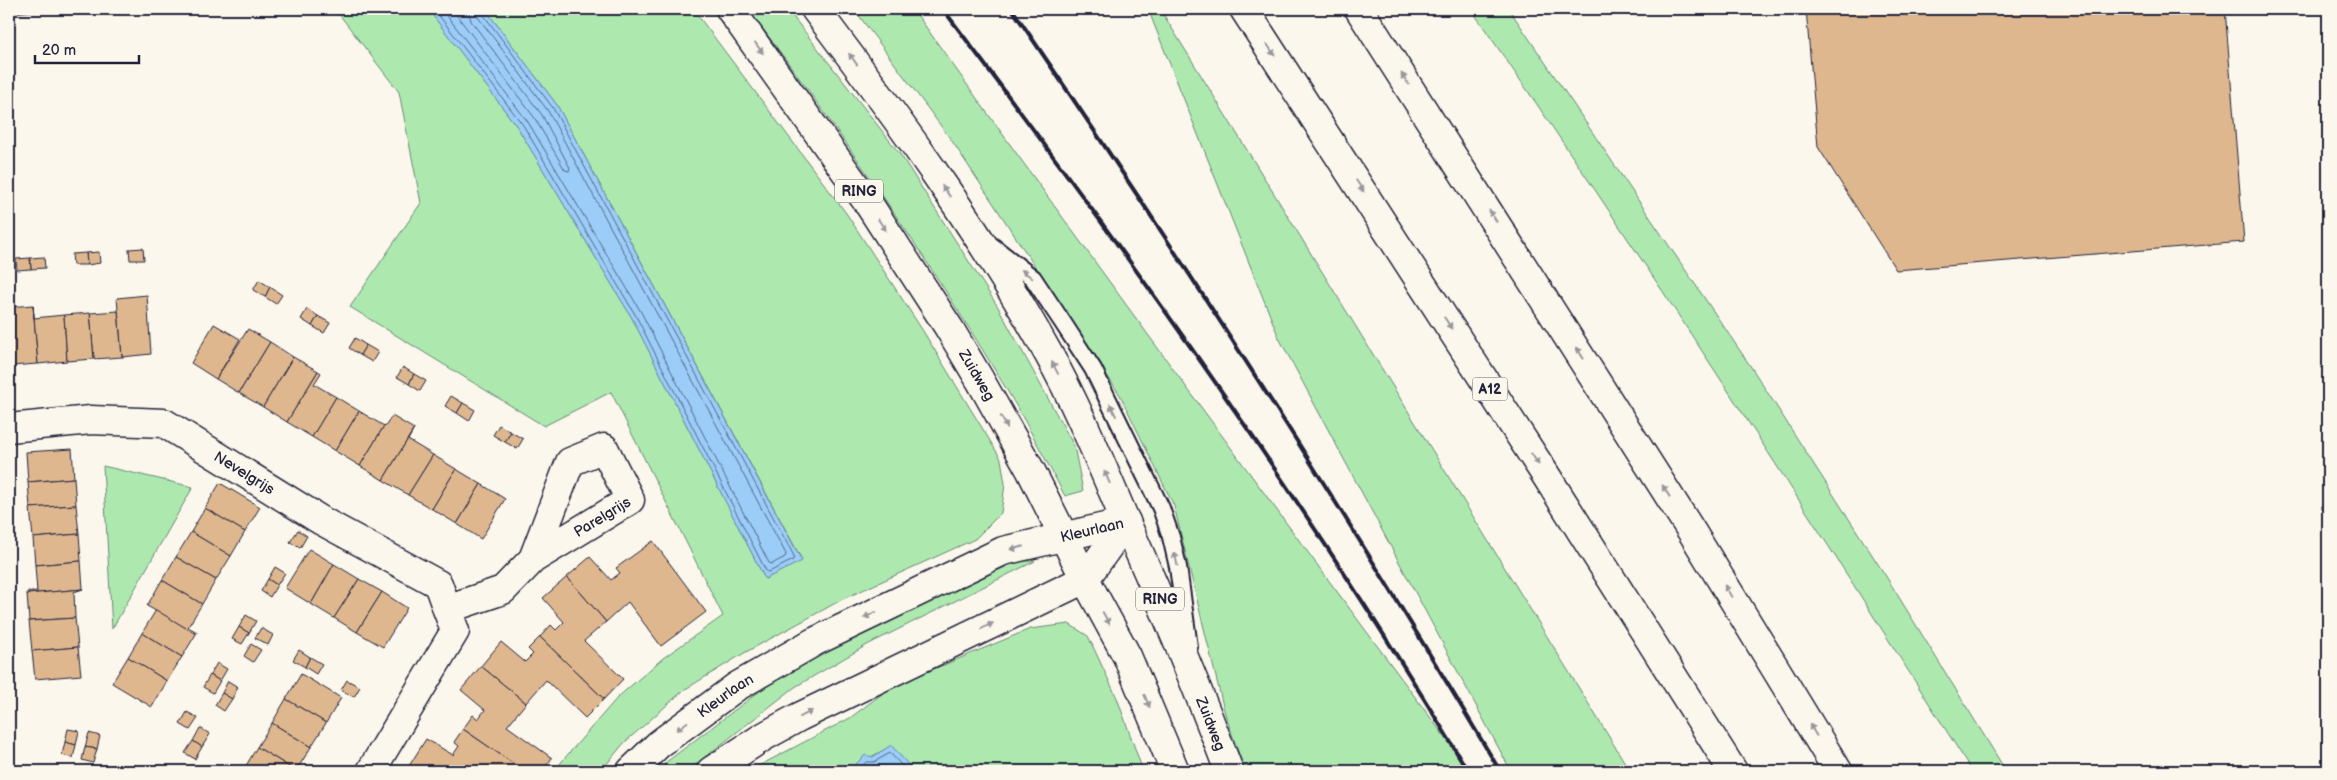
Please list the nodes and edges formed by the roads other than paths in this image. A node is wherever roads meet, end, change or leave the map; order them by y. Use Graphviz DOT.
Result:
graph roads {
  1 [pos="730,9"];
  2 [pos="815,9"];
  3 [pos="1244,9"];
  4 [pos="1359,9"];
  5 [pos="974,232"];
  6 [pos="9,428"];
  7 [pos="1126,522"];
  8 [pos="1064,536"];
  9 [pos="533,559"];
  10 [pos="1085,579"];
  11 [pos="447,609"];
  12 [pos="1193,677"];
  13 [pos="371,771"];
  14 [pos="631,771"];
  15 [pos="711,771"];
  16 [pos="1175,771"];
  17 [pos="1229,771"];
  18 [pos="1733,771"];
  19 [pos="1838,771"];
  1 -- 8 [label="main road, Zuidweg / RING, one-way"];
  5 -- 2 [label="main road, Zuidweg / RING, one-way"];
  3 -- 18 [label="main road, A12, one-way"];
  19 -- 4 [label="main road, one-way"];
  7 -- 5 [label="main road, Zuidweg / RING, one-way"];
  12 -- 5 [label="lane, Zuidweg, one-way"];
  6 -- 11 [label="main road, Nevelgrijs"];
  7 -- 8 [label="main road, Kleurlaan"];
  7 -- 10 [label="main road, Kleurlaan"];
  7 -- 12 [label="main road, Zuidweg / RING"];
  8 -- 10 [label="main road, Zuidweg / RING"];
  8 -- 14 [label="main road, Kleurlaan, one-way"];
  9 -- 11 [label="main road"];
  15 -- 10 [label="main road, Kleurlaan, one-way"];
  10 -- 16 [label="main road, Zuidweg / RING, one-way"];
  11 -- 13 [label="main road"];
  12 -- 17 [label="main road, Zuidweg / RING"];
}
